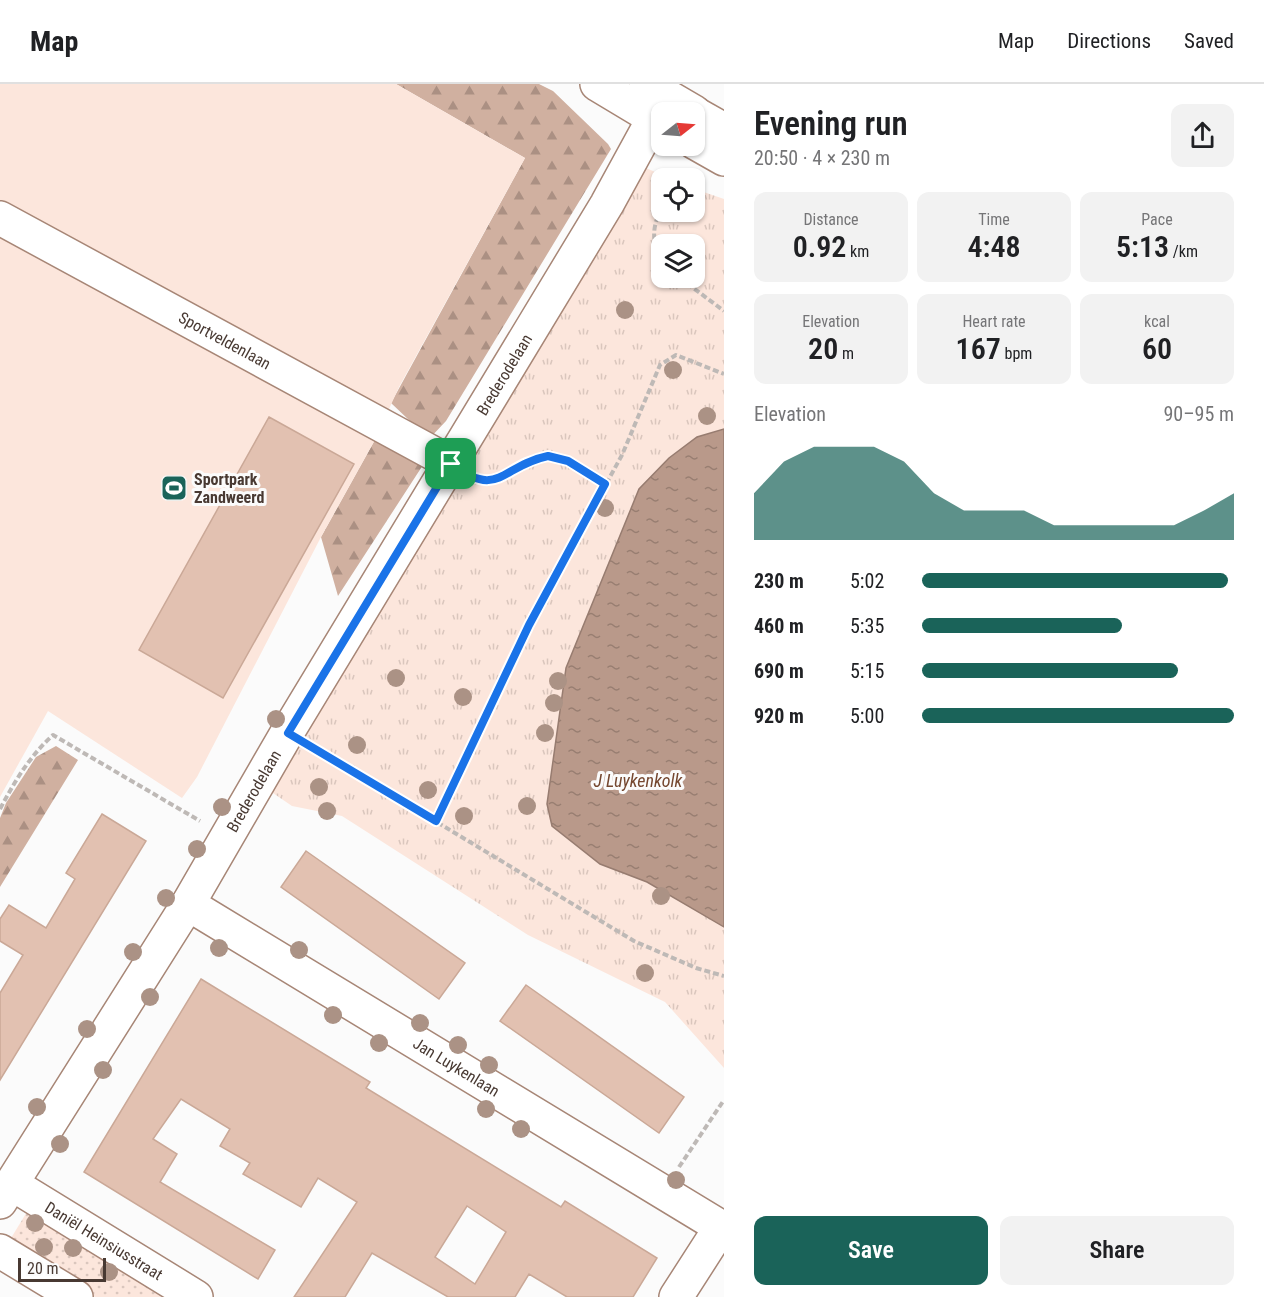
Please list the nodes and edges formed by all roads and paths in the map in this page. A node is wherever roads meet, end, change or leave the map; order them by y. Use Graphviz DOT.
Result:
graph roads {
  1 [pos="597,84"];
  2 [pos="651,104"];
  3 [pos="651,118"];
  4 [pos="705,119"];
  5 [pos="724,130"];
  6 [pos="705,148"];
  7 [pos="724,159"];
  8 [pos="0,218"];
  9 [pos="693,288"];
  10 [pos="724,311"];
  11 [pos="724,374"];
  12 [pos="451,464"];
  13 [pos="605,484"];
  14 [pos="288,733"];
  15 [pos="0,809"];
  16 [pos="436,821"];
  17 [pos="227,837"];
  18 [pos="188,904"];
  19 [pos="724,976"];
  20 [pos="724,1100"];
  21 [pos="6,1193"];
  22 [pos="662,1193"];
  23 [pos="722,1228"];
  24 [pos="0,1251"];
  25 [pos="76,1297"];
  26 [pos="196,1297"];
  27 [pos="676,1297"];
  1 -- 2 [label="street"];
  3 -- 12 [label="street, Brederodelaan"];
  4 -- 5 [label="street"];
  6 -- 7 [label="street"];
  8 -- 12 [label="street, Sportveldenlaan"];
  9 -- 10 [label="path"];
  11 -- 13 [label="path"];
  12 -- 13 [label="path"];
  12 -- 14 [label="street, Brederodelaan"];
  13 -- 16 [label="path"];
  14 -- 16 [label="path"];
  14 -- 17 [label="street, Brederodelaan"];
  15 -- 17 [label="path"];
  16 -- 19 [label="path"];
  17 -- 18 [label="street, Brederodelaan"];
  18 -- 21 [label="street, Brederodelaan"];
  18 -- 22 [label="street, Jan Luykenlaan"];
  20 -- 22 [label="path"];
  21 -- 26 [label="street, Daniël Heinsiusstraat"];
  22 -- 23 [label="street, Jan Luykenlaan"];
  23 -- 27 [label="street"];
  24 -- 25 [label="street"];
}
